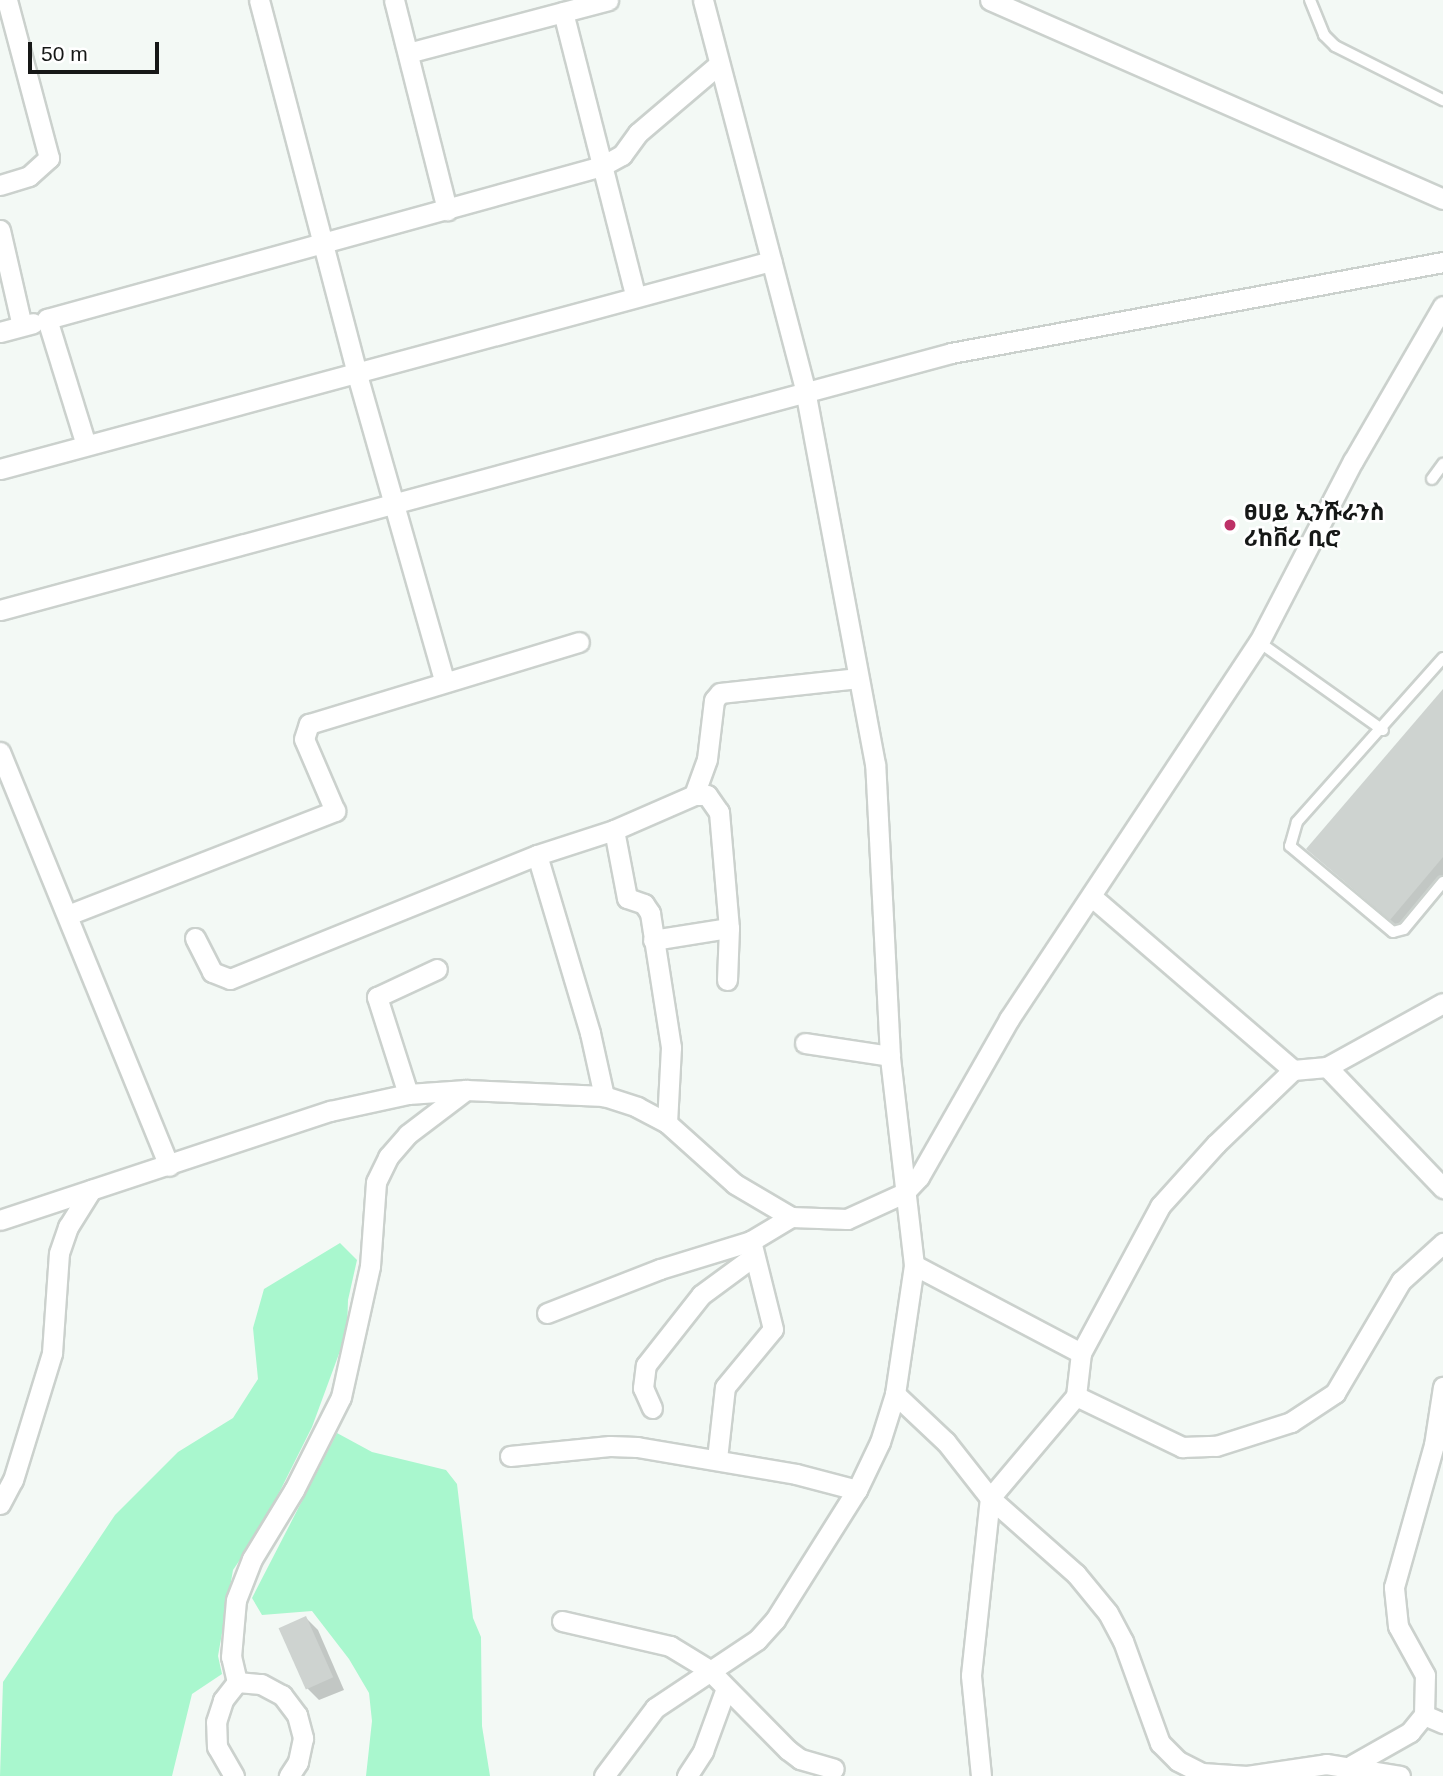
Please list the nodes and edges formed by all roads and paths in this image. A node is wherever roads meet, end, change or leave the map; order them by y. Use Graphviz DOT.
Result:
graph roads {
  1 [pos="7,0"];
  2 [pos="259,0"];
  3 [pos="394,0"];
  4 [pos="608,0"];
  5 [pos="703,0"];
  6 [pos="990,0"];
  7 [pos="1310,0"];
  8 [pos="563,12"];
  9 [pos="408,53"];
  10 [pos="718,65"];
  11 [pos="1443,100"];
  12 [pos="602,166"];
  13 [pos="0,185"];
  14 [pos="1443,199"];
  15 [pos="447,210"];
  16 [pos="0,230"];
  17 [pos="322,244"];
  18 [pos="771,261"];
  19 [pos="1443,262"];
  20 [pos="635,295"];
  21 [pos="1443,306"];
  22 [pos="47,320"];
  23 [pos="22,326"];
  24 [pos="0,332"];
  25 [pos="356,371"];
  26 [pos="805,389"];
  27 [pos="86,445"];
  28 [pos="1443,464"];
  29 [pos="0,469"];
  30 [pos="1432,479"];
  31 [pos="394,504"];
  32 [pos="0,610"];
  33 [pos="579,642"];
  34 [pos="1259,642"];
  35 [pos="1443,658"];
  36 [pos="858,678"];
  37 [pos="444,679"];
  38 [pos="1383,730"];
  39 [pos="0,752"];
  40 [pos="694,795"];
  41 [pos="614,830"];
  42 [pos="537,855"];
  43 [pos="1443,882"];
  44 [pos="1092,897"];
  45 [pos="68,915"];
  46 [pos="729,928"];
  47 [pos="195,938"];
  48 [pos="653,940"];
  49 [pos="436,970"];
  50 [pos="727,980"];
  51 [pos="1443,1003"];
  52 [pos="805,1042"];
  53 [pos="890,1056"];
  54 [pos="1327,1067"];
  55 [pos="1293,1070"];
  56 [pos="466,1090"];
  57 [pos="408,1094"];
  58 [pos="604,1096"];
  59 [pos="667,1123"];
  60 [pos="169,1166"];
  61 [pos="1443,1188"];
  62 [pos="91,1190"];
  63 [pos="904,1193"];
  64 [pos="792,1217"];
  65 [pos="0,1220"];
  66 [pos="1443,1243"];
  67 [pos="752,1249"];
  68 [pos="914,1265"];
  69 [pos="547,1313"];
  70 [pos="1082,1353"];
  71 [pos="1443,1387"];
  72 [pos="895,1394"];
  73 [pos="1076,1396"];
  74 [pos="652,1408"];
  75 [pos="510,1456"];
  76 [pos="717,1459"];
  77 [pos="857,1490"];
  78 [pos="990,1498"];
  79 [pos="0,1504"];
  80 [pos="562,1621"];
  81 [pos="708,1669"];
  82 [pos="237,1682"];
  83 [pos="726,1688"];
  84 [pos="1424,1715"];
  85 [pos="1443,1723"];
  86 [pos="1352,1765"];
  87 [pos="834,1769"];
  88 [pos="234,1776"];
  89 [pos="289,1776"];
  90 [pos="604,1776"];
  91 [pos="687,1776"];
  92 [pos="981,1776"];
  93 [pos="1400,1776"];
  1 -- 13 [label="street"];
  2 -- 17 [label="street"];
  3 -- 9 [label="street"];
  4 -- 8 [label="street"];
  5 -- 10 [label="street"];
  6 -- 14 [label="street"];
  7 -- 11 [label="lane"];
  8 -- 9 [label="street"];
  8 -- 12 [label="street"];
  9 -- 15 [label="street"];
  10 -- 12 [label="street"];
  10 -- 18 [label="street"];
  12 -- 15 [label="street"];
  12 -- 20 [label="street"];
  15 -- 17 [label="street"];
  16 -- 23 [label="street"];
  17 -- 22 [label="street"];
  17 -- 25 [label="street"];
  18 -- 20 [label="street"];
  18 -- 26 [label="street"];
  19 -- 26 [label="street"];
  20 -- 25 [label="street"];
  21 -- 34 [label="street"];
  22 -- 23 [label="street"];
  22 -- 27 [label="street"];
  23 -- 24 [label="street"];
  25 -- 27 [label="street"];
  25 -- 31 [label="street"];
  26 -- 31 [label="street"];
  26 -- 36 [label="street"];
  27 -- 29 [label="street"];
  28 -- 30 [label="lane"];
  31 -- 32 [label="street"];
  31 -- 37 [label="street"];
  33 -- 37 [label="street"];
  34 -- 38 [label="lane"];
  34 -- 44 [label="street"];
  35 -- 38 [label="lane"];
  36 -- 40 [label="street"];
  36 -- 53 [label="street"];
  37 -- 45 [label="street"];
  38 -- 43 [label="lane"];
  39 -- 45 [label="street"];
  40 -- 41 [label="street"];
  40 -- 46 [label="street"];
  41 -- 42 [label="street"];
  41 -- 48 [label="street"];
  42 -- 47 [label="street"];
  42 -- 58 [label="street"];
  44 -- 55 [label="street"];
  44 -- 63 [label="street"];
  45 -- 60 [label="street"];
  46 -- 48 [label="street"];
  46 -- 50 [label="street"];
  48 -- 59 [label="street"];
  49 -- 57 [label="street"];
  51 -- 54 [label="street"];
  52 -- 53 [label="street"];
  53 -- 63 [label="street"];
  54 -- 55 [label="street"];
  54 -- 61 [label="street"];
  55 -- 70 [label="street"];
  56 -- 57 [label="street"];
  56 -- 58 [label="street"];
  56 -- 82 [label="street"];
  57 -- 60 [label="street"];
  58 -- 59 [label="street"];
  59 -- 64 [label="street"];
  60 -- 62 [label="street"];
  62 -- 65 [label="street"];
  62 -- 79 [label="street"];
  63 -- 64 [label="street"];
  63 -- 68 [label="street"];
  64 -- 67 [label="street"];
  66 -- 73 [label="street"];
  67 -- 69 [label="street"];
  67 -- 74 [label="street"];
  67 -- 76 [label="street"];
  68 -- 70 [label="street"];
  68 -- 72 [label="street"];
  70 -- 73 [label="street"];
  71 -- 84 [label="street"];
  72 -- 77 [label="street"];
  72 -- 78 [label="street"];
  73 -- 78 [label="street"];
  75 -- 76 [label="street"];
  76 -- 77 [label="street"];
  77 -- 81 [label="street"];
  78 -- 86 [label="street"];
  78 -- 92 [label="street"];
  80 -- 81 [label="street"];
  81 -- 83 [label="street"];
  81 -- 90 [label="street"];
  82 -- 88 [label="street"];
  82 -- 89 [label="street"];
  83 -- 87 [label="street"];
  83 -- 91 [label="street"];
  84 -- 85 [label="street"];
  84 -- 86 [label="street"];
  86 -- 93 [label="street"];
}
